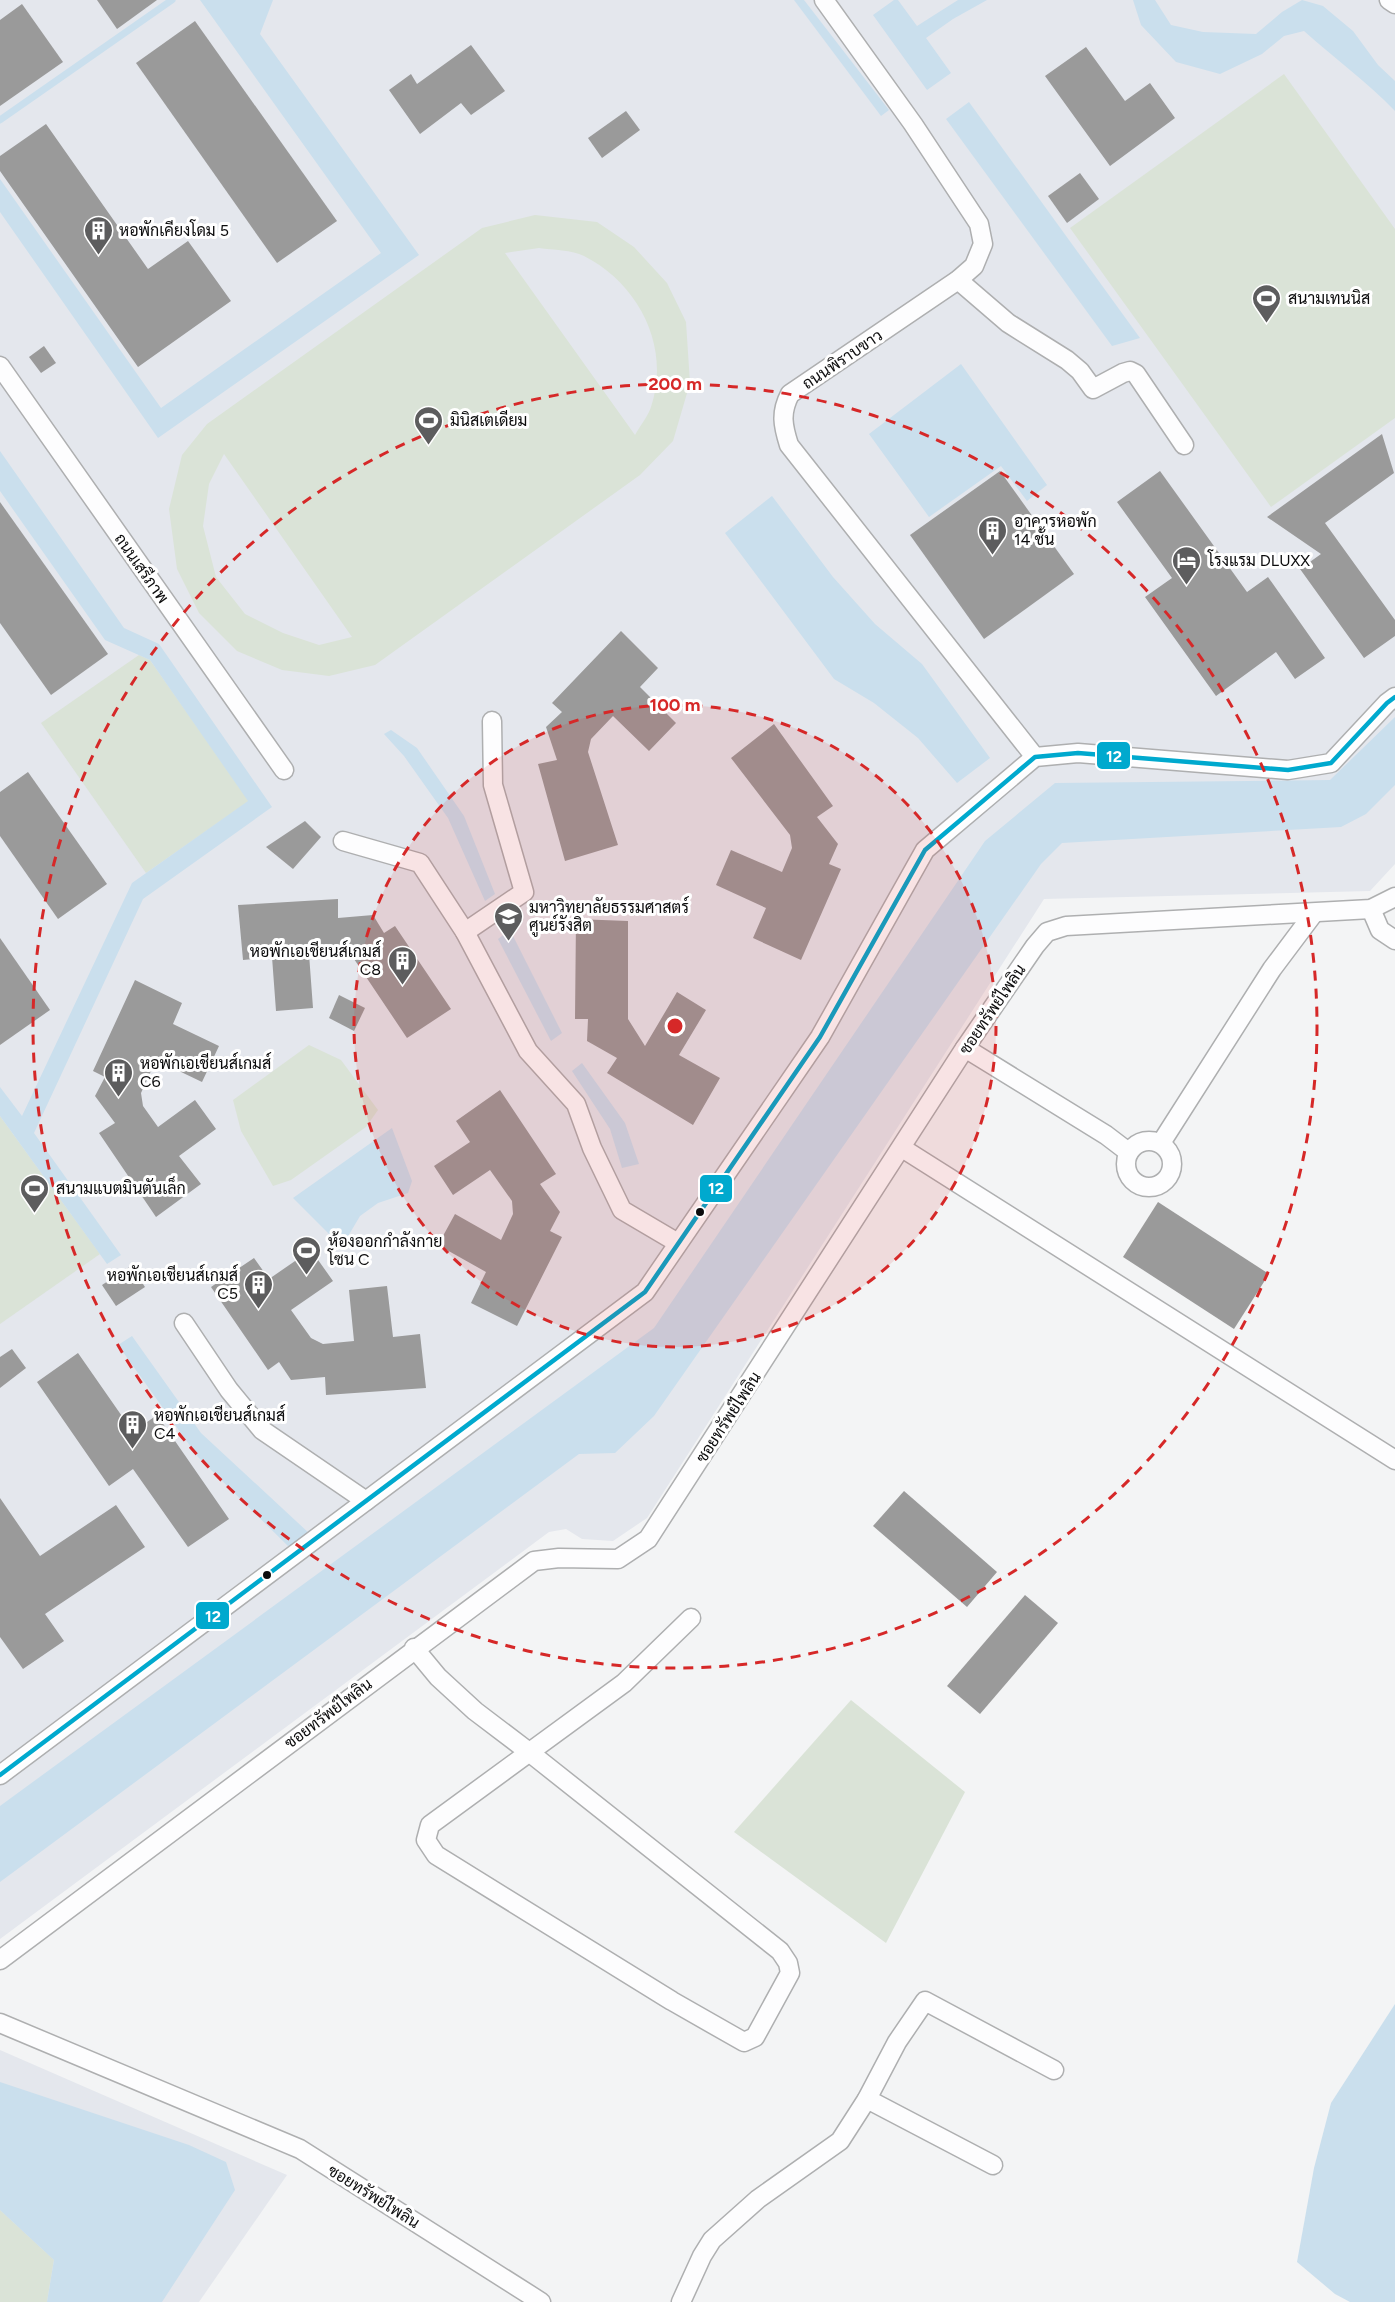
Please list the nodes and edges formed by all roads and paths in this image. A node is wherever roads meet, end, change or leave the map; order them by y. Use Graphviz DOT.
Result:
graph roads {
  1 [pos="824,0"];
  2 [pos="1389,0"];
  3 [pos="1395,4"];
  4 [pos="958,280"];
  5 [pos="0,366"];
  6 [pos="1184,445"];
  7 [pos="1395,697"];
  8 [pos="492,721"];
  9 [pos="1035,758"];
  10 [pos="284,770"];
  11 [pos="343,841"];
  12 [pos="1395,897"];
  13 [pos="1371,909"];
  14 [pos="1314,913"];
  15 [pos="465,932"];
  16 [pos="1395,940"];
  17 [pos="965,1048"];
  18 [pos="1161,1143"];
  19 [pos="902,1148"];
  20 [pos="1127,1151"];
  21 [pos="678,1243"];
  22 [pos="184,1323"];
  23 [pos="1395,1460"];
  24 [pos="366,1501"];
  25 [pos="691,1618"];
  26 [pos="414,1648"];
  27 [pos="529,1752"];
  28 [pos="0,1775"];
  29 [pos="0,1960"];
  30 [pos="0,2024"];
  31 [pos="1054,2070"];
  32 [pos="867,2099"];
  33 [pos="993,2165"];
  34 [pos="541,2302"];
  35 [pos="681,2302"];
  1 -- 4 [label="street, ถนนพิราบขาว"];
  2 -- 3 [label="street"];
  4 -- 6 [label="street"];
  4 -- 9 [label="street, ถนนพิราบขาว"];
  5 -- 10 [label="street, ถนนเสรีภาพ"];
  7 -- 9 [label="street"];
  8 -- 15 [label="street"];
  9 -- 21 [label="street"];
  11 -- 15 [label="street"];
  12 -- 13 [label="street, ซอยทรัพย์ไพลิน"];
  13 -- 14 [label="street, ซอยทรัพย์ไพลิน"];
  13 -- 16 [label="street"];
  14 -- 17 [label="street, ซอยทรัพย์ไพลิน"];
  14 -- 18 [label="street"];
  15 -- 21 [label="street"];
  17 -- 19 [label="street, ซอยทรัพย์ไพลิน"];
  17 -- 20 [label="street"];
  18 -- 20 [label="street"];
  18 -- 20 [label="street"];
  19 -- 23 [label="street"];
  19 -- 26 [label="street, ซอยทรัพย์ไพลิน"];
  21 -- 24 [label="street"];
  22 -- 24 [label="street"];
  24 -- 28 [label="street"];
  25 -- 27 [label="street"];
  26 -- 27 [label="street"];
  26 -- 29 [label="street, ซอยทรัพย์ไพลิน"];
  27 -- 27 [label="street"];
  30 -- 34 [label="street, ซอยทรัพย์ไพลิน"];
  31 -- 32 [label="street"];
  32 -- 33 [label="street"];
  32 -- 35 [label="street"];
}
